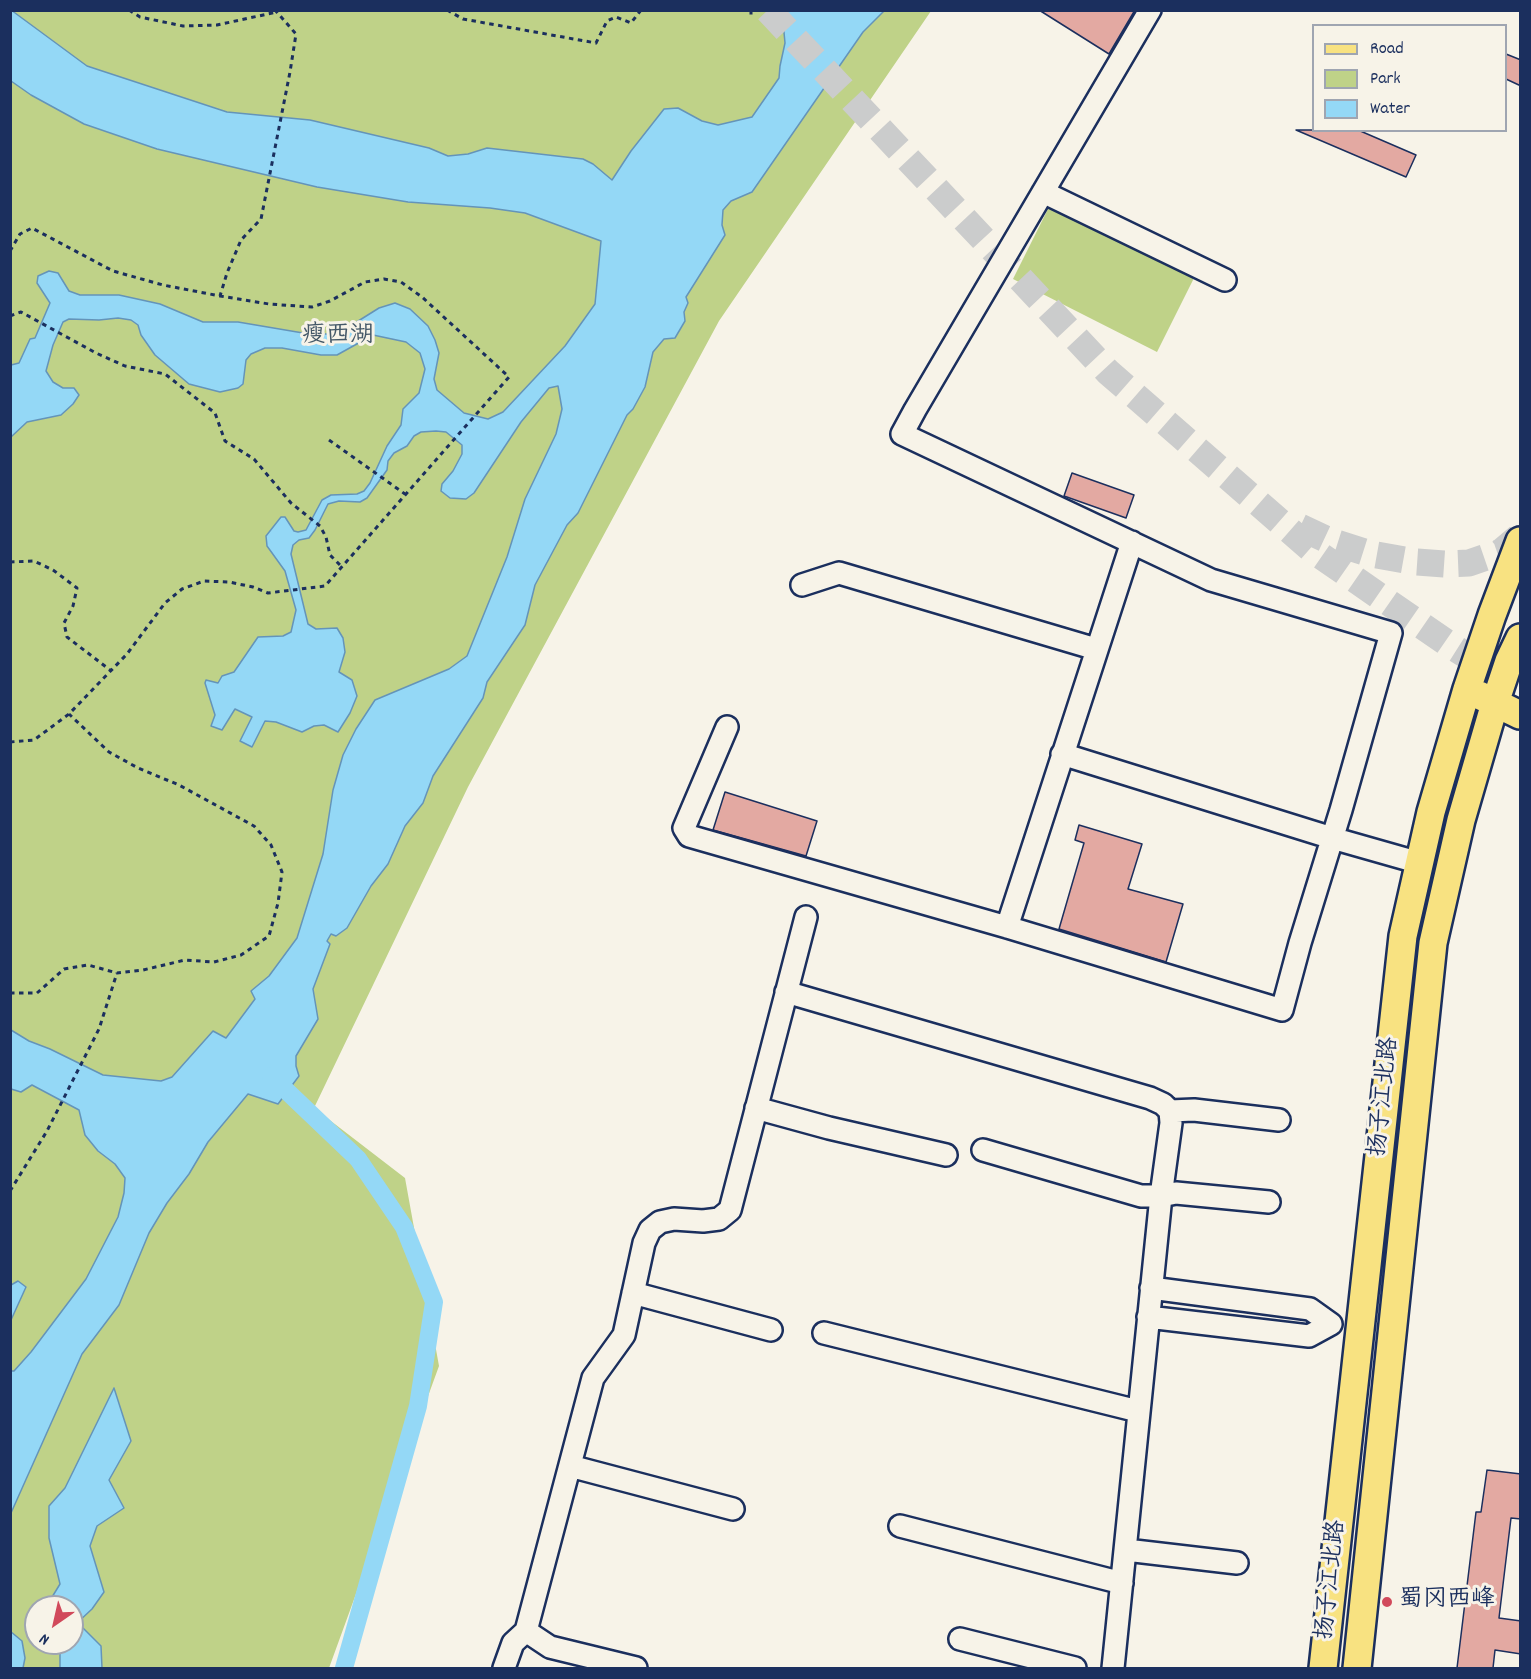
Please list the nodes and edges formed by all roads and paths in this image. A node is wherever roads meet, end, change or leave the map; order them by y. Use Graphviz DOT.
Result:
graph roads {
  1 [pos="129,10"];
  2 [pos="447,10"];
  3 [pos="641,10"];
  4 [pos="1150,10"];
  5 [pos="276,11"];
  6 [pos="1043,192"];
  7 [pos="10,251"];
  8 [pos="1225,280"];
  9 [pos="220,296"];
  10 [pos="10,316"];
  11 [pos="330,440"];
  12 [pos="405,494"];
  13 [pos="1521,541"];
  14 [pos="1132,542"];
  15 [pos="10,562"];
  16 [pos="342,567"];
  17 [pos="802,585"];
  18 [pos="1482,645"];
  19 [pos="1096,649"];
  20 [pos="1517,656"];
  21 [pos="111,670"];
  22 [pos="1467,689"];
  23 [pos="1495,703"];
  24 [pos="69,714"];
  25 [pos="1521,715"];
  26 [pos="727,727"];
  27 [pos="10,742"];
  28 [pos="1062,754"];
  29 [pos="1332,838"];
  30 [pos="1420,863"];
  31 [pos="807,917"];
  32 [pos="1007,927"];
  33 [pos="117,973"];
  34 [pos="786,992"];
  35 [pos="10,993"];
  36 [pos="756,1108"];
  37 [pos="1170,1112"];
  38 [pos="1278,1120"];
  39 [pos="983,1150"];
  40 [pos="946,1155"];
  41 [pos="10,1191"];
  42 [pos="1161,1196"];
  43 [pos="1269,1202"];
  44 [pos="1151,1288"];
  45 [pos="633,1293"];
  46 [pos="1148,1317"];
  47 [pos="771,1330"];
  48 [pos="824,1333"];
  49 [pos="1138,1411"];
  50 [pos="570,1466"];
  51 [pos="733,1509"];
  52 [pos="900,1526"];
  53 [pos="1126,1550"];
  54 [pos="1237,1563"];
  55 [pos="1122,1583"];
  56 [pos="526,1630"];
  57 [pos="960,1639"];
  58 [pos="504,1668"];
  59 [pos="636,1668"];
  60 [pos="1075,1668"];
  61 [pos="1113,1668"];
  62 [pos="1323,1668"];
  63 [pos="1357,1668"];
  1 -- 5 [label="path"];
  2 -- 3 [label="path"];
  4 -- 6 [label="lane"];
  5 -- 9 [label="path"];
  6 -- 8 [label="lane"];
  6 -- 14 [label="lane"];
  7 -- 9 [label="path"];
  9 -- 12 [label="path"];
  10 -- 16 [label="path"];
  11 -- 12 [label="path"];
  12 -- 16 [label="path"];
  13 -- 18 [label="main road, 扬子江北路"];
  14 -- 19 [label="lane"];
  14 -- 29 [label="lane"];
  15 -- 21 [label="path"];
  16 -- 21 [label="path"];
  17 -- 19 [label="lane"];
  18 -- 20 [label="main road"];
  18 -- 22 [label="main road, 扬子江北路"];
  19 -- 28 [label="lane"];
  20 -- 23 [label="main road, 扬子江北路"];
  21 -- 24 [label="path"];
  22 -- 23 [label="main road"];
  22 -- 30 [label="main road, 扬子江北路"];
  23 -- 25 [label="main road"];
  23 -- 63 [label="main road, 扬子江北路"];
  24 -- 27 [label="path"];
  24 -- 33 [label="path"];
  26 -- 32 [label="lane"];
  28 -- 29 [label="lane"];
  28 -- 32 [label="lane"];
  29 -- 30 [label="lane"];
  29 -- 32 [label="lane"];
  30 -- 62 [label="main road, 扬子江北路"];
  31 -- 34 [label="lane"];
  33 -- 35 [label="path"];
  33 -- 41 [label="path"];
  34 -- 36 [label="lane"];
  34 -- 37 [label="lane"];
  36 -- 40 [label="lane"];
  36 -- 45 [label="lane"];
  37 -- 38 [label="lane"];
  37 -- 42 [label="lane"];
  39 -- 42 [label="lane"];
  42 -- 43 [label="lane"];
  42 -- 44 [label="lane"];
  44 -- 46 [label="lane"];
  44 -- 46 [label="lane"];
  45 -- 47 [label="lane"];
  45 -- 50 [label="lane"];
  46 -- 49 [label="lane"];
  48 -- 49 [label="lane"];
  49 -- 53 [label="lane"];
  50 -- 51 [label="lane"];
  50 -- 56 [label="lane"];
  52 -- 55 [label="lane"];
  53 -- 54 [label="lane"];
  53 -- 55 [label="lane"];
  55 -- 61 [label="lane"];
  56 -- 58 [label="lane"];
  56 -- 59 [label="lane"];
  57 -- 60 [label="lane"];
}
